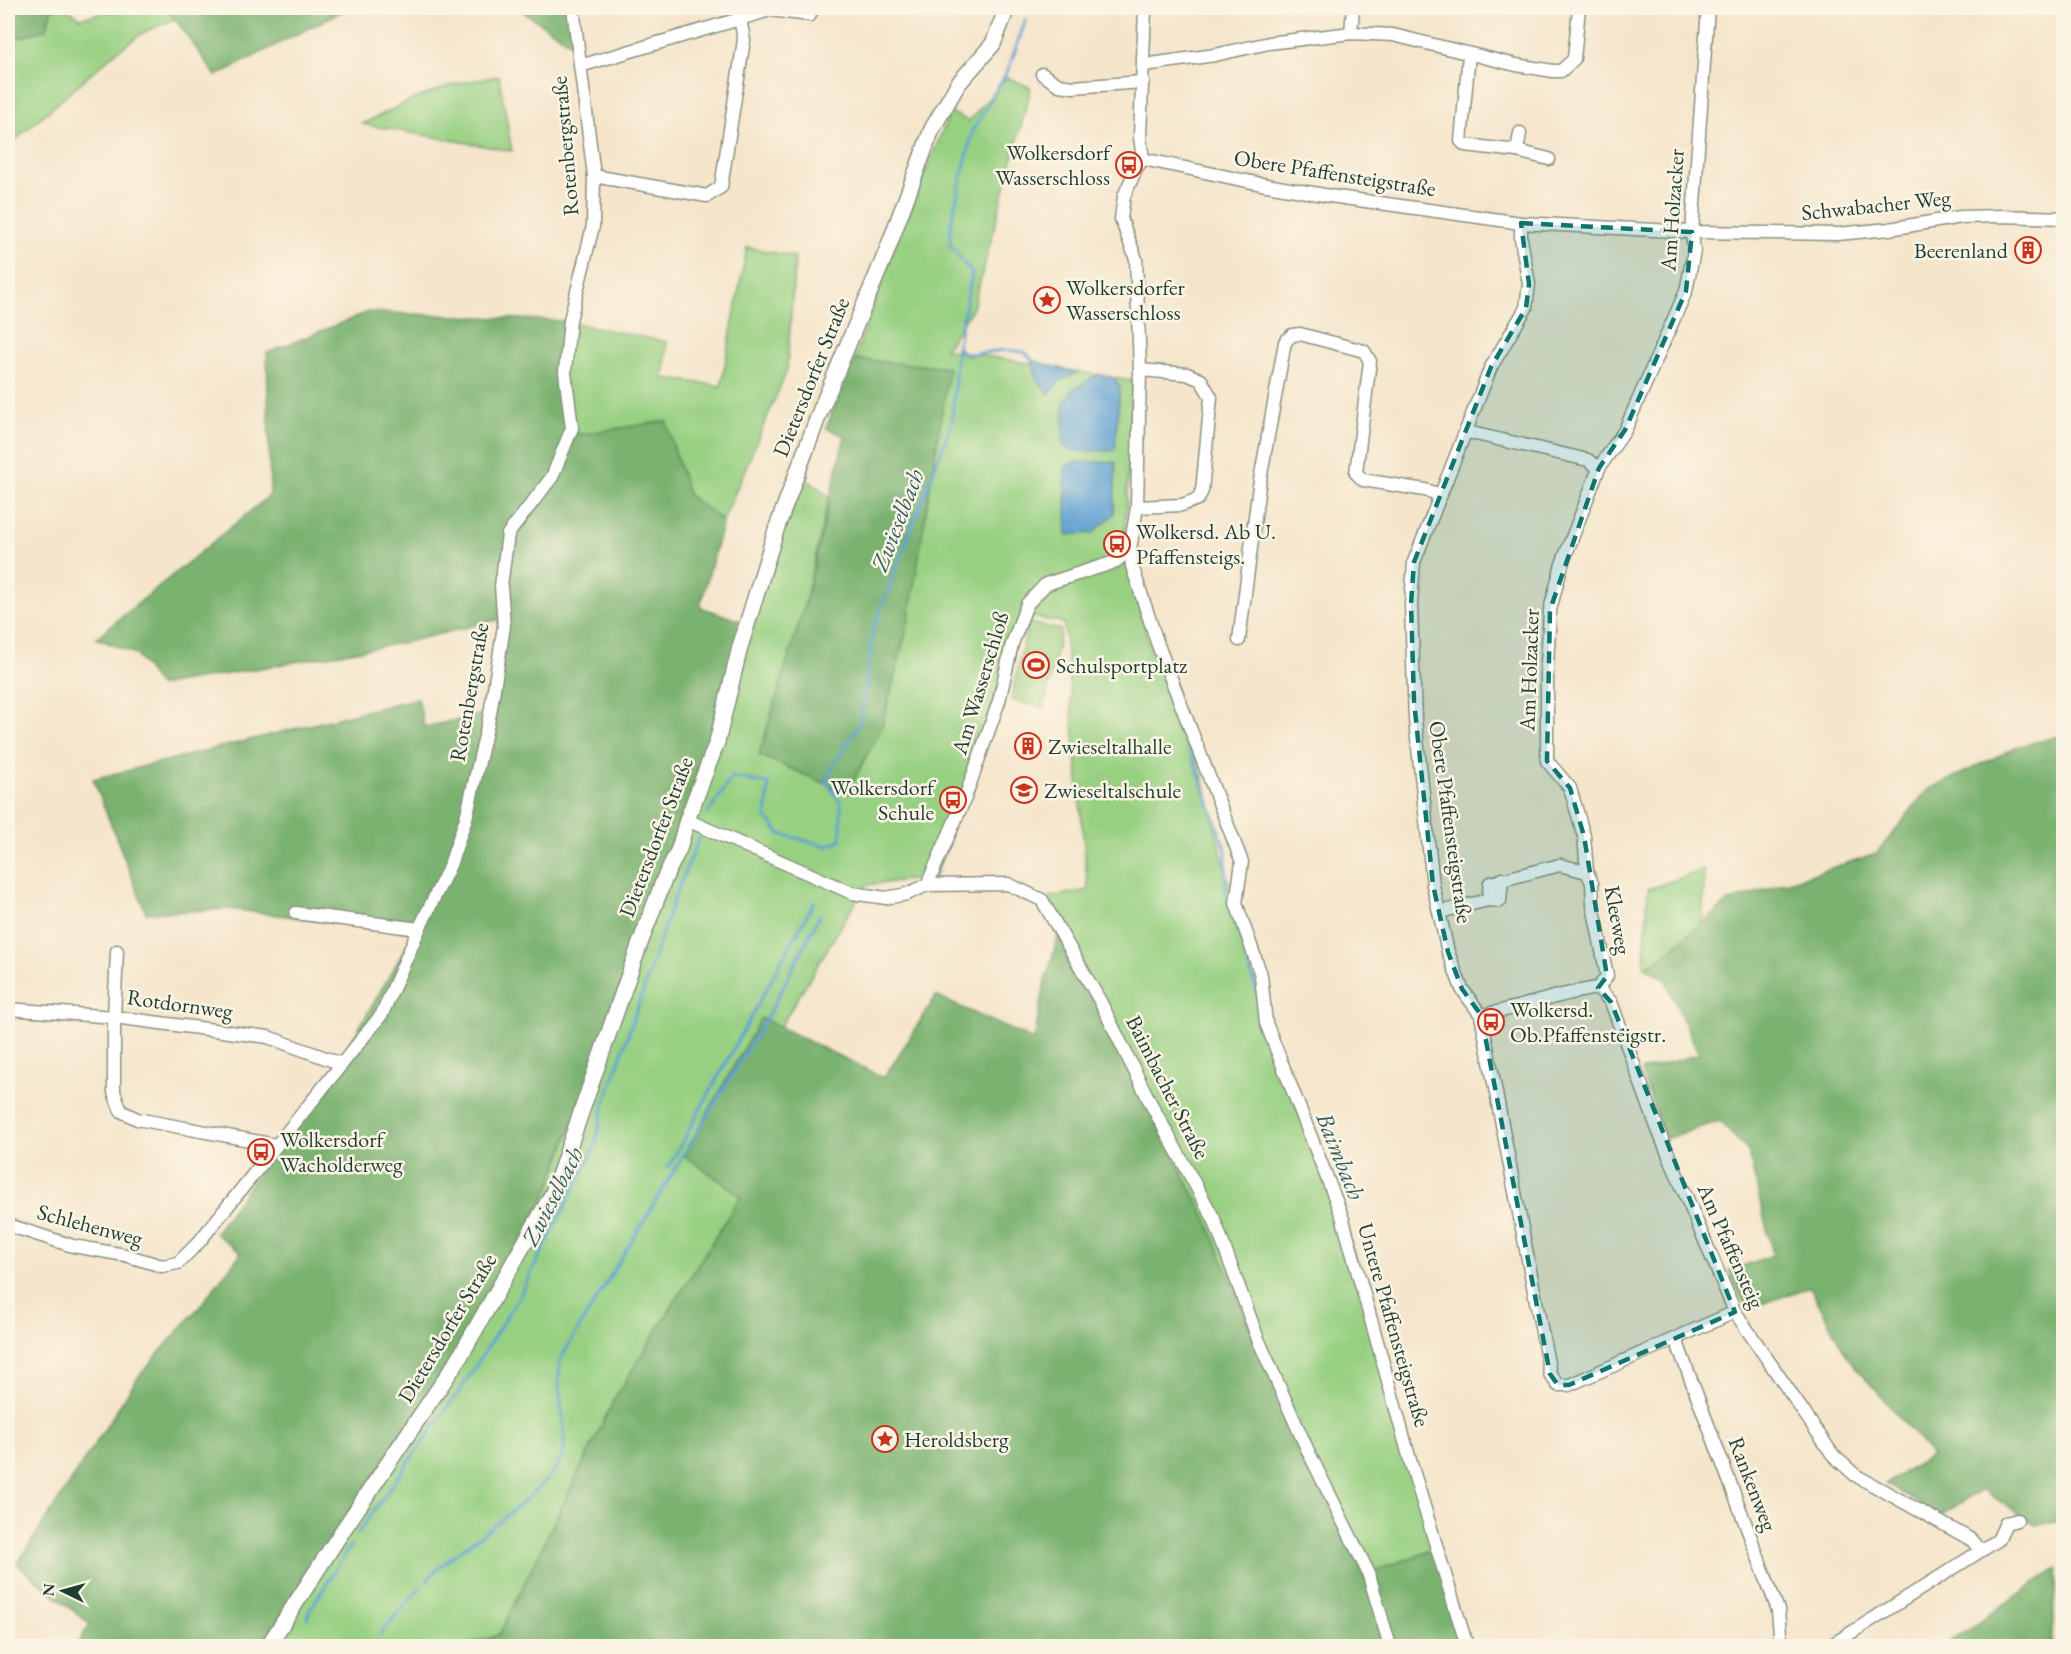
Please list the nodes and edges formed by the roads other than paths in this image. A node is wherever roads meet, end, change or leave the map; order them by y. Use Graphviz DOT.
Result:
graph roads {
  1 [pos="573,8"];
  2 [pos="1007,8"];
  3 [pos="1145,8"];
  4 [pos="1353,8"];
  5 [pos="1579,8"];
  6 [pos="1708,8"];
  7 [pos="810,15"];
  8 [pos="740,18"];
  9 [pos="1351,33"];
  10 [pos="1469,54"];
  11 [pos="1144,65"];
  12 [pos="579,66"];
  13 [pos="1042,74"];
  14 [pos="1143,82"];
  15 [pos="1520,133"];
  16 [pos="1517,151"];
  17 [pos="1143,159"];
  18 [pos="1549,159"];
  19 [pos="594,176"];
  20 [pos="2064,218"];
  21 [pos="1521,223"];
  22 [pos="1692,232"];
  23 [pos="1140,370"];
  24 [pos="1467,432"];
  25 [pos="1599,468"];
  26 [pos="1441,495"];
  27 [pos="1137,507"];
  28 [pos="1130,549"];
  29 [pos="1239,640"];
  30 [pos="687,820"];
  31 [pos="1587,872"];
  32 [pos="927,885"];
  33 [pos="1440,912"];
  34 [pos="296,913"];
  35 [pos="419,929"];
  36 [pos="117,951"];
  37 [pos="1598,988"];
  38 [pos="8,1009"];
  39 [pos="1480,1015"];
  40 [pos="114,1017"];
  41 [pos="342,1064"];
  42 [pos="276,1145"];
  43 [pos="8,1225"];
  44 [pos="162,1266"];
  45 [pos="1735,1312"];
  46 [pos="1676,1340"];
  47 [pos="2017,1520"];
  48 [pos="1980,1550"];
  49 [pos="268,1647"];
  50 [pos="1390,1647"];
  51 [pos="1467,1647"];
  52 [pos="1781,1647"];
  53 [pos="1830,1647"];
  1 -- 12 [label="street, Rotenbergstraße"];
  2 -- 30 [label="street, Dietersdorfer Straße"];
  3 -- 11 [label="street"];
  4 -- 9 [label="street"];
  5 -- 10 [label="street"];
  6 -- 22 [label="street, Am Holzacker"];
  7 -- 8 [label="street"];
  8 -- 12 [label="street"];
  8 -- 19 [label="street"];
  9 -- 10 [label="street"];
  9 -- 11 [label="street"];
  10 -- 16 [label="street"];
  11 -- 14 [label="street"];
  12 -- 19 [label="street, Rotenbergstraße"];
  13 -- 14 [label="street"];
  14 -- 17 [label="street"];
  15 -- 16 [label="street"];
  16 -- 18 [label="street"];
  17 -- 21 [label="street, Obere Pfaffensteigstraße"];
  17 -- 23 [label="street"];
  19 -- 35 [label="street, Rotenbergstraße"];
  20 -- 22 [label="street, Schwabacher Weg"];
  21 -- 22 [label="street, Obere Pfaffensteigstraße"];
  21 -- 24 [label="street, Obere Pfaffensteigstraße"];
  22 -- 25 [label="street, Am Holzacker"];
  23 -- 27 [label="street"];
  23 -- 27 [label="street"];
  24 -- 25 [label="street"];
  24 -- 26 [label="street, Obere Pfaffensteigstraße"];
  25 -- 31 [label="street, Am Holzacker"];
  26 -- 29 [label="street"];
  26 -- 33 [label="street, Obere Pfaffensteigstraße"];
  27 -- 28 [label="street"];
  28 -- 32 [label="street, Am Wasserschloß"];
  28 -- 51 [label="street, Untere Pfaffensteigstraße"];
  30 -- 32 [label="street, Baimbacher Straße"];
  30 -- 49 [label="street, Dietersdorfer Straße"];
  31 -- 33 [label="street, Kleeweg"];
  31 -- 37 [label="street, Kleeweg"];
  32 -- 50 [label="street, Baimbacher Straße"];
  33 -- 39 [label="street, Obere Pfaffensteigstraße"];
  34 -- 35 [label="street"];
  35 -- 41 [label="street, Rotenbergstraße"];
  36 -- 40 [label="street"];
  37 -- 39 [label="street"];
  37 -- 45 [label="street, Am Pfaffensteig"];
  38 -- 40 [label="street, Rotdornweg"];
  39 -- 46 [label="street, Obere Pfaffensteigstraße"];
  40 -- 41 [label="street, Rotdornweg"];
  40 -- 42 [label="street"];
  41 -- 42 [label="street, Rotenbergstraße"];
  42 -- 44 [label="street, Rotenbergstraße"];
  43 -- 44 [label="street, Schlehenweg"];
  45 -- 46 [label="street, Obere Pfaffensteigstraße"];
  45 -- 48 [label="street, Am Pfaffensteig"];
  46 -- 52 [label="street, Rankenweg"];
  47 -- 48 [label="street"];
  48 -- 53 [label="street"];
}
